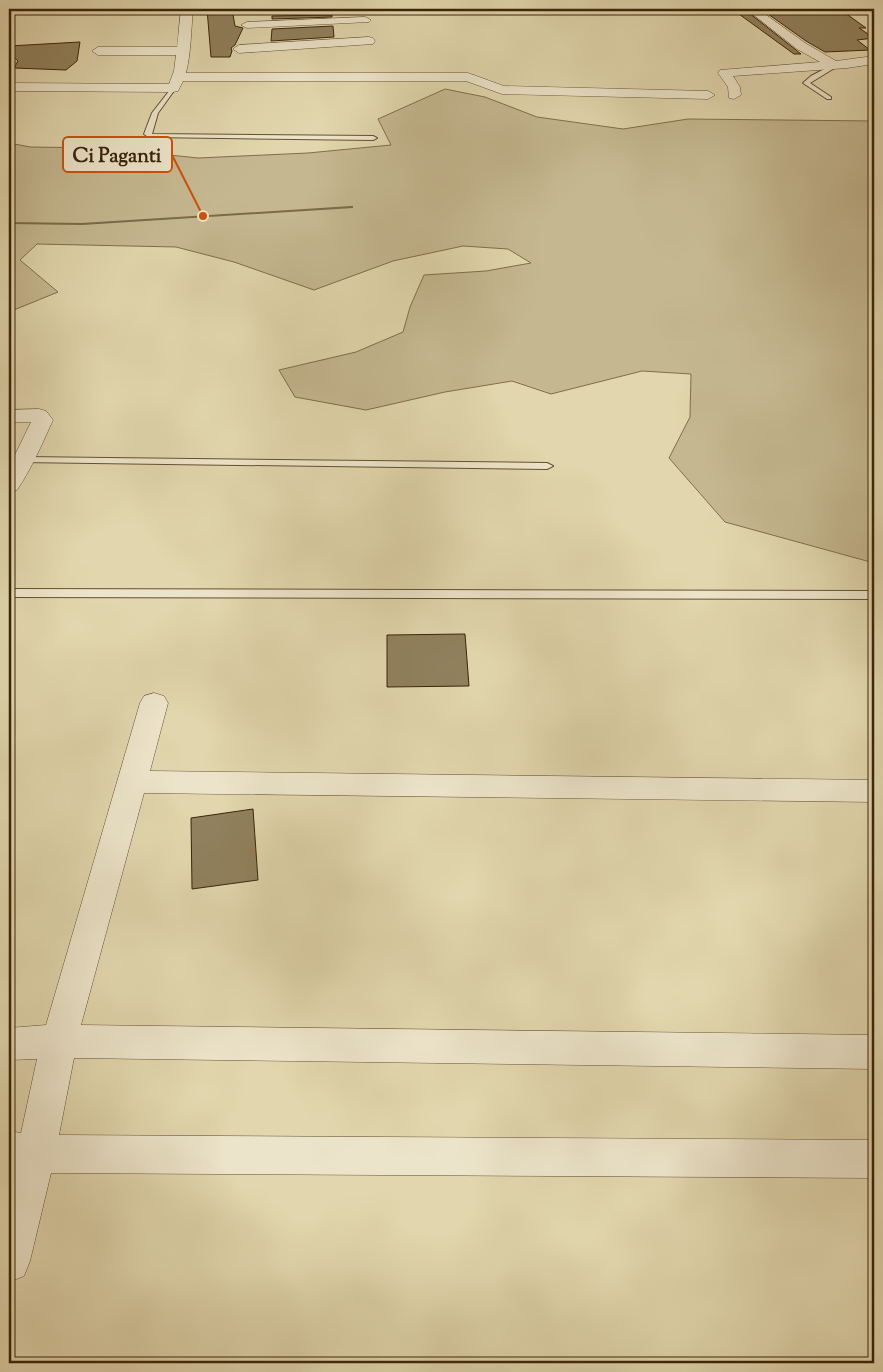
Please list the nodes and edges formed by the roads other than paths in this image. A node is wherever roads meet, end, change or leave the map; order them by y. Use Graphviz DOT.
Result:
graph roads {
  1 [pos="187,9"];
  2 [pos="751,9"];
  3 [pos="364,14"];
  4 [pos="247,25"];
  5 [pos="239,49"];
  6 [pos="98,51"];
  7 [pos="184,51"];
  8 [pos="874,60"];
  9 [pos="839,64"];
  10 [pos="867,74"];
  11 [pos="176,82"];
  12 [pos="9,87"];
  13 [pos="708,94"];
  14 [pos="734,96"];
  15 [pos="829,98"];
  16 [pos="373,138"];
  17 [pos="9,416"];
  18 [pos="24,460"];
  19 [pos="547,466"];
  20 [pos="9,485"];
  21 [pos="9,593"];
  22 [pos="874,595"];
  23 [pos="154,703"];
  24 [pos="132,782"];
  25 [pos="874,791"];
  26 [pos="59,1041"];
  27 [pos="9,1044"];
  28 [pos="874,1052"];
  29 [pos="22,1152"];
  30 [pos="874,1159"];
  31 [pos="9,1261"];
  1 -- 7 [label="street"];
  2 -- 9 [label="street"];
  3 -- 4 [label="street"];
  3 -- 5 [label="street"];
  6 -- 7 [label="street"];
  7 -- 11 [label="street"];
  8 -- 9 [label="street"];
  9 -- 10 [label="street"];
  9 -- 14 [label="street"];
  9 -- 15 [label="lane"];
  11 -- 12 [label="street"];
  11 -- 13 [label="street"];
  11 -- 16 [label="lane"];
  17 -- 18 [label="street"];
  18 -- 19 [label="lane"];
  18 -- 20 [label="street"];
  21 -- 22 [label="lane"];
  23 -- 24 [label="street"];
  24 -- 25 [label="street"];
  24 -- 26 [label="street"];
  26 -- 27 [label="street"];
  26 -- 28 [label="street"];
  26 -- 29 [label="street"];
  29 -- 30 [label="street"];
  29 -- 31 [label="street"];
}
